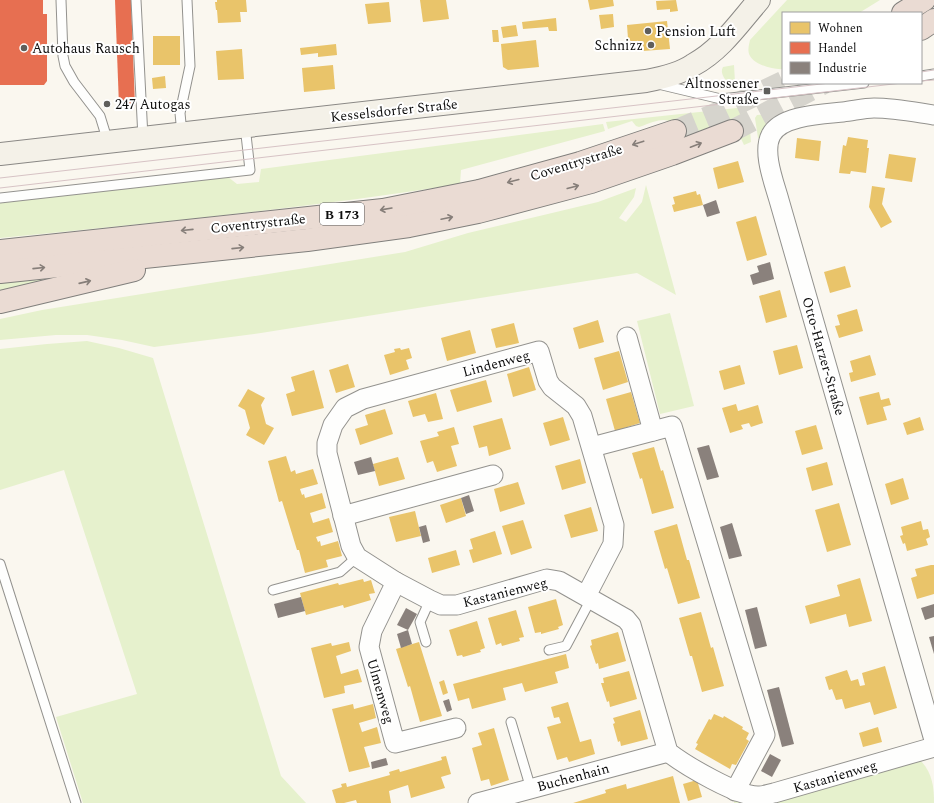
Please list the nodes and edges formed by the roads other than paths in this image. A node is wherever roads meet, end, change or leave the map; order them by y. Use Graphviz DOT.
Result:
graph roads {
  1 [pos="61,0"];
  2 [pos="136,0"];
  3 [pos="187,0"];
  4 [pos="760,0"];
  5 [pos="924,0"];
  6 [pos="905,12"];
  7 [pos="934,20"];
  8 [pos="922,27"];
  9 [pos="934,74"];
  10 [pos="922,76"];
  11 [pos="646,81"];
  12 [pos="855,84"];
  13 [pos="934,115"];
  14 [pos="245,126"];
  15 [pos="675,131"];
  16 [pos="732,131"];
  17 [pos="182,134"];
  18 [pos="142,138"];
  19 [pos="108,142"];
  20 [pos="0,154"];
  21 [pos="0,198"];
  22 [pos="0,251"];
  23 [pos="199,252"];
  24 [pos="0,272"];
  25 [pos="0,302"];
  26 [pos="627,337"];
  27 [pos="653,431"];
  28 [pos="592,447"];
  29 [pos="492,475"];
  30 [pos="343,516"];
  31 [pos="358,557"];
  32 [pos="0,564"];
  33 [pos="396,582"];
  34 [pos="273,590"];
  35 [pos="589,597"];
  36 [pos="430,600"];
  37 [pos="426,642"];
  38 [pos="549,650"];
  39 [pos="512,722"];
  40 [pos="456,728"];
  41 [pos="934,740"];
  42 [pos="934,747"];
  43 [pos="668,752"];
  44 [pos="531,789"];
  45 [pos="735,791"];
  46 [pos="76,803"];
  47 [pos="478,803"];
  1 -- 19 [label="lane"];
  2 -- 18 [label="lane"];
  3 -- 17 [label="lane"];
  4 -- 11 [label="street, Kesselsdorfer Straße"];
  5 -- 6 [label="highway"];
  7 -- 8 [label="highway"];
  9 -- 10 [label="lane"];
  11 -- 12 [label="lane"];
  11 -- 14 [label="street, Kesselsdorfer Straße"];
  13 -- 41 [label="street, Otto-Harzer-Straße"];
  14 -- 17 [label="street, Kesselsdorfer Straße"];
  14 -- 21 [label="lane"];
  15 -- 22 [label="highway, Coventrystraße / B 173, one-way"];
  23 -- 16 [label="highway, B 173, one-way"];
  17 -- 18 [label="street, Kesselsdorfer Straße"];
  18 -- 19 [label="street, Kesselsdorfer Straße"];
  19 -- 20 [label="street, Kesselsdorfer Straße"];
  24 -- 23 [label="highway, B 173, one-way"];
  25 -- 23 [label="highway, one-way"];
  26 -- 27 [label="street"];
  27 -- 28 [label="street"];
  27 -- 45 [label="street"];
  28 -- 30 [label="street, Lindenweg"];
  28 -- 35 [label="street, Lindenweg"];
  29 -- 30 [label="street"];
  30 -- 31 [label="street"];
  31 -- 33 [label="street, Kastanienweg"];
  31 -- 34 [label="lane"];
  32 -- 46 [label="lane"];
  33 -- 36 [label="street, Kastanienweg"];
  33 -- 40 [label="street, Ulmenweg"];
  35 -- 36 [label="street, Kastanienweg"];
  35 -- 38 [label="lane"];
  35 -- 43 [label="street, Kastanienweg"];
  36 -- 37 [label="lane"];
  39 -- 44 [label="lane"];
  42 -- 45 [label="street, Kastanienweg"];
  43 -- 44 [label="street, Buchenhain"];
  43 -- 45 [label="street, Kastanienweg"];
  44 -- 47 [label="street, Buchenhain"];
}
